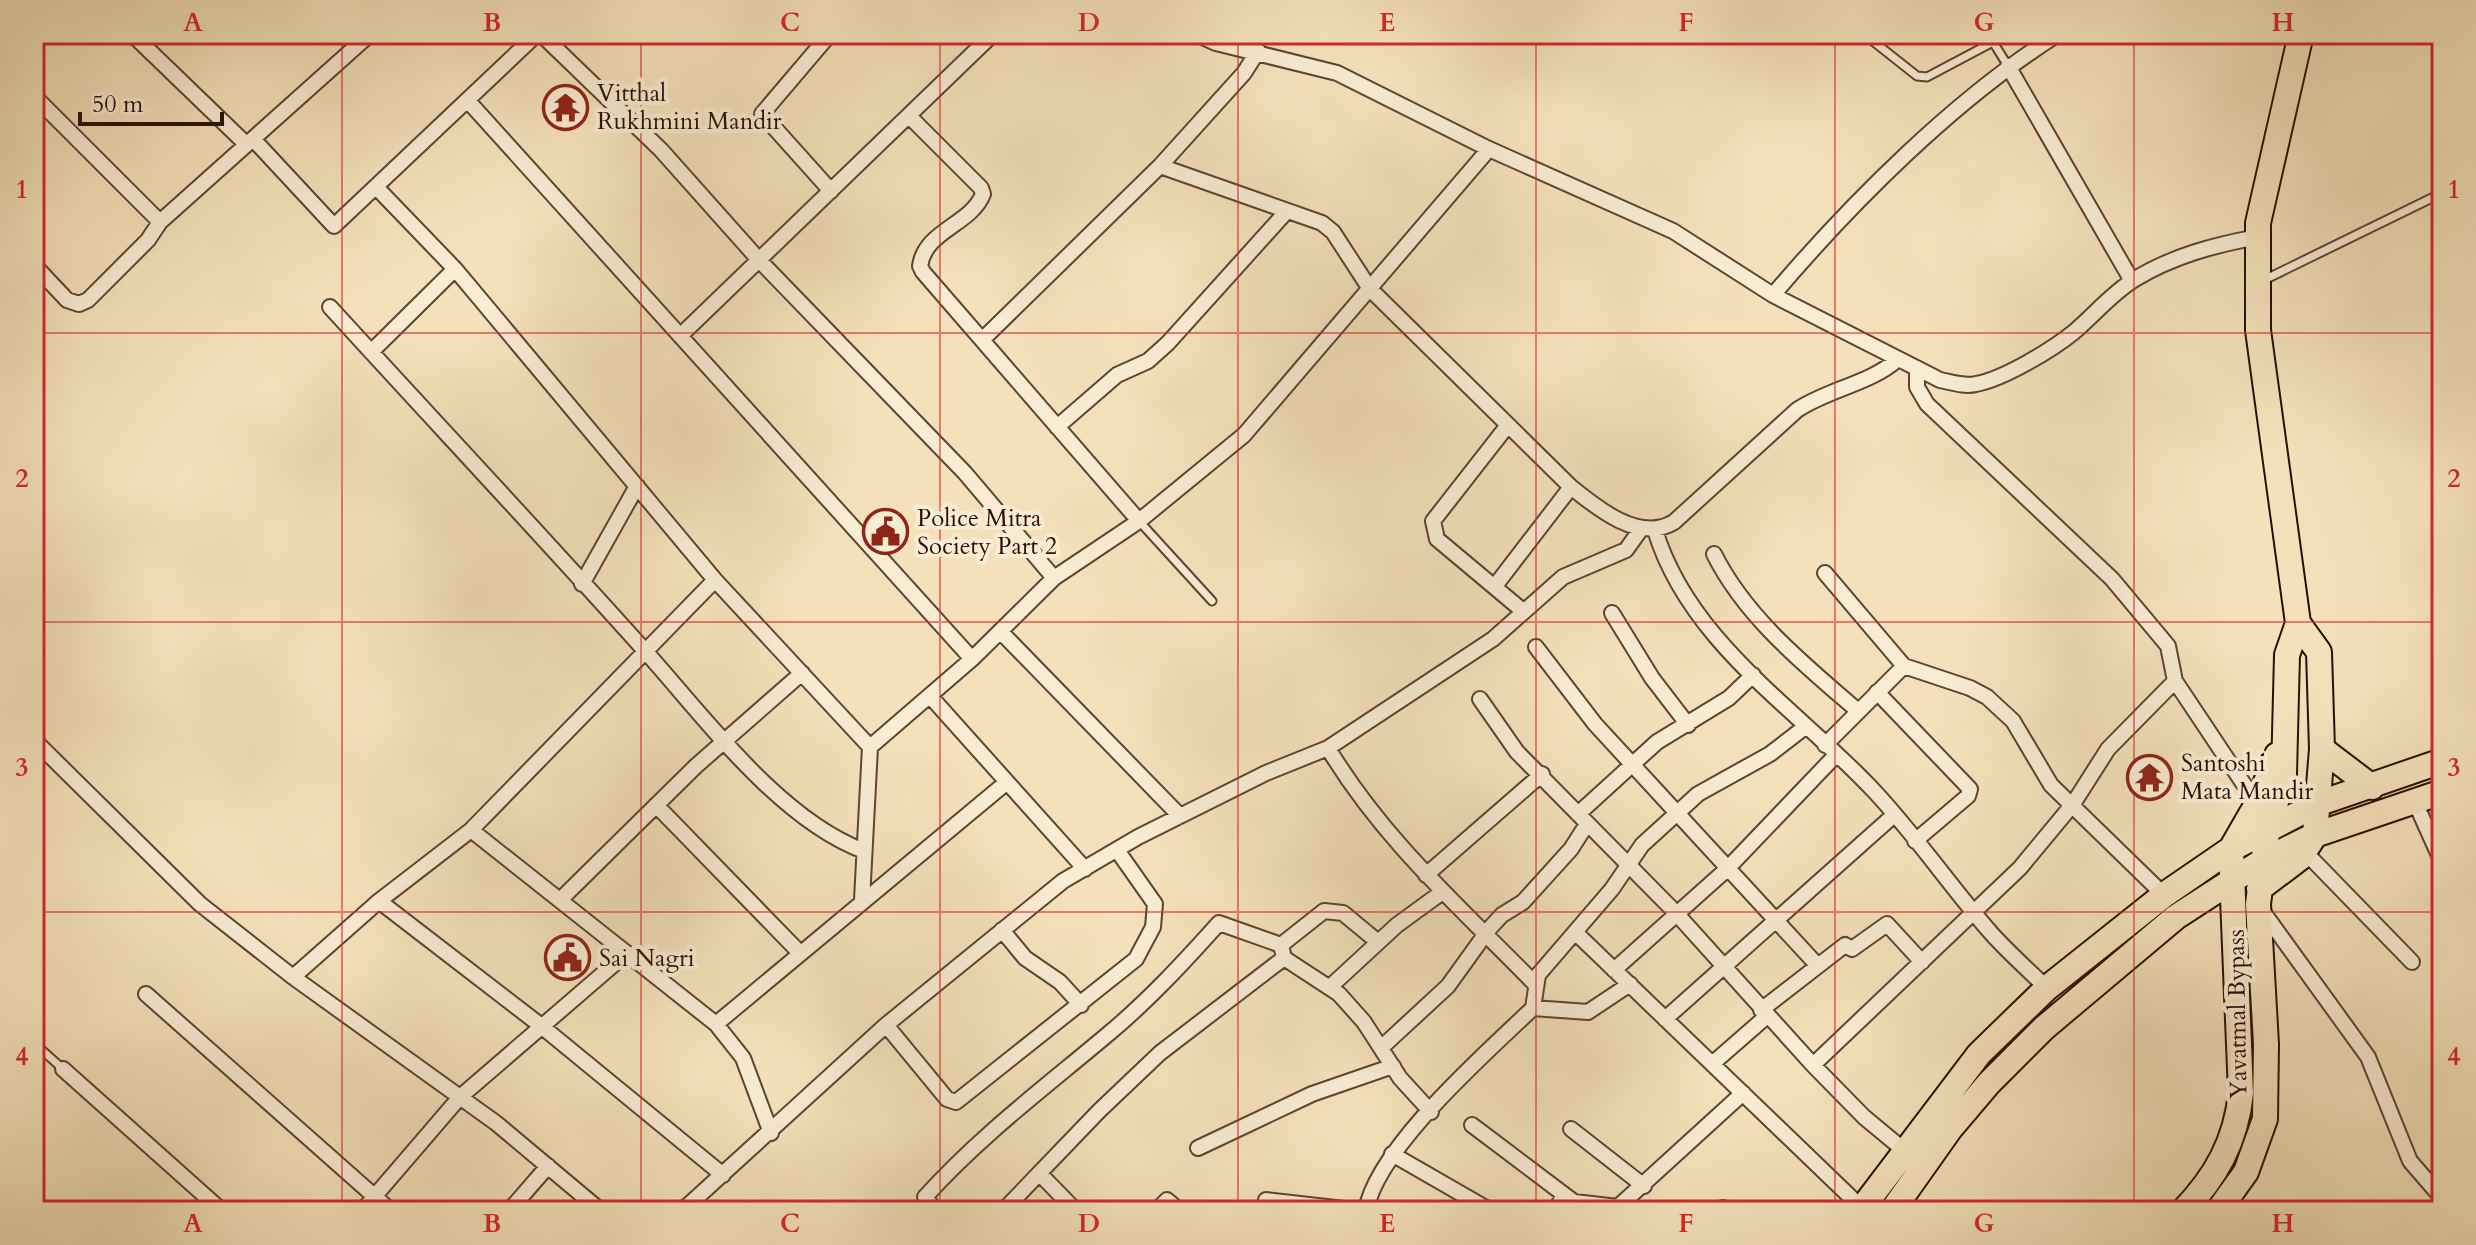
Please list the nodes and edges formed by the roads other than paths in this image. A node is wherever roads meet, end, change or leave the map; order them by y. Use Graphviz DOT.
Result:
graph roads {
  1 [pos="132,34"];
  2 [pos="539,34"];
  3 [pos="830,34"];
  4 [pos="993,34"];
  5 [pos="1196,34"];
  6 [pos="1864,34"];
  7 [pos="2058,34"];
  8 [pos="2301,34"];
  9 [pos="359,37"];
  10 [pos="1990,38"];
  11 [pos="1258,51"];
  12 [pos="2008,66"];
  13 [pos="34,96"];
  14 [pos="469,102"];
  15 [pos="909,116"];
  16 [pos="250,142"];
  17 [pos="1489,149"];
  18 [pos="1160,166"];
  19 [pos="377,188"];
  20 [pos="831,191"];
  21 [pos="2442,194"];
  22 [pos="1287,211"];
  23 [pos="160,222"];
  24 [pos="2258,237"];
  25 [pos="760,261"];
  26 [pos="34,265"];
  27 [pos="455,269"];
  28 [pos="2132,281"];
  29 [pos="2258,282"];
  30 [pos="1370,289"];
  31 [pos="1773,295"];
  32 [pos="330,307"];
  33 [pos="680,336"];
  34 [pos="982,340"];
  35 [pos="371,352"];
  36 [pos="1898,359"];
  37 [pos="1917,368"];
  38 [pos="1508,425"];
  39 [pos="1057,427"];
  40 [pos="637,486"];
  41 [pos="1571,487"];
  42 [pos="1139,521"];
  43 [pos="1648,530"];
  44 [pos="1714,554"];
  45 [pos="1825,573"];
  46 [pos="1054,578"];
  47 [pos="715,580"];
  48 [pos="582,584"];
  49 [pos="1495,586"];
  50 [pos="1212,601"];
  51 [pos="1523,611"];
  52 [pos="1612,613"];
  53 [pos="2298,623"];
  54 [pos="1000,631"];
  55 [pos="1536,647"];
  56 [pos="647,653"];
  57 [pos="972,659"];
  58 [pos="1904,666"];
  59 [pos="802,673"];
  60 [pos="1753,675"];
  61 [pos="2175,681"];
  62 [pos="1877,692"];
  63 [pos="930,696"];
  64 [pos="1480,699"];
  65 [pos="1858,711"];
  66 [pos="1688,725"];
  67 [pos="1805,727"];
  68 [pos="2286,730"];
  69 [pos="34,740"];
  70 [pos="721,742"];
  71 [pos="870,747"];
  72 [pos="1328,748"];
  73 [pos="2322,749"];
  74 [pos="1830,750"];
  75 [pos="2442,761"];
  76 [pos="1630,764"];
  77 [pos="1542,774"];
  78 [pos="1007,782"];
  79 [pos="2372,787"];
  80 [pos="2442,792"];
  81 [pos="2415,802"];
  82 [pos="2073,804"];
  83 [pos="2257,804"];
  84 [pos="2317,804"];
  85 [pos="656,805"];
  86 [pos="1674,813"];
  87 [pos="1894,815"];
  88 [pos="1180,816"];
  89 [pos="1582,819"];
  90 [pos="471,830"];
  91 [pos="2267,833"];
  92 [pos="1915,841"];
  93 [pos="2310,844"];
  94 [pos="2231,849"];
  95 [pos="1117,850"];
  96 [pos="864,851"];
  97 [pos="2261,862"];
  98 [pos="2442,862"];
  99 [pos="1627,866"];
  100 [pos="1085,869"];
  101 [pos="1726,870"];
  102 [pos="1426,875"];
  103 [pos="2234,879"];
  104 [pos="1441,893"];
  105 [pos="2164,895"];
  106 [pos="2259,897"];
  107 [pos="560,900"];
  108 [pos="862,900"];
  109 [pos="379,901"];
  110 [pos="1972,910"];
  111 [pos="1675,912"];
  112 [pos="1775,921"];
  113 [pos="1002,930"];
  114 [pos="1576,933"];
  115 [pos="1485,936"];
  116 [pos="1378,942"];
  117 [pos="1283,951"];
  118 [pos="799,952"];
  119 [pos="627,953"];
  120 [pos="1922,962"];
  121 [pos="2412,962"];
  122 [pos="1818,966"];
  123 [pos="1724,967"];
  124 [pos="1614,970"];
  125 [pos="293,977"];
  126 [pos="1535,984"];
  127 [pos="1630,984"];
  128 [pos="1331,986"];
  129 [pos="2047,988"];
  130 [pos="146,994"];
  131 [pos="1081,1005"];
  132 [pos="1533,1008"];
  133 [pos="1764,1013"];
  134 [pos="1665,1019"];
  135 [pos="716,1024"];
  136 [pos="540,1025"];
  137 [pos="886,1025"];
  138 [pos="34,1043"];
  139 [pos="1382,1047"];
  140 [pos="1712,1064"];
  141 [pos="1813,1065"];
  142 [pos="1393,1066"];
  143 [pos="63,1069"];
  144 [pos="1743,1093"];
  145 [pos="460,1097"];
  146 [pos="1431,1112"];
  147 [pos="1472,1125"];
  148 [pos="1571,1129"];
  149 [pos="771,1133"];
  150 [pos="1198,1148"];
  151 [pos="1905,1151"];
  152 [pos="1392,1154"];
  153 [pos="548,1166"];
  154 [pos="1040,1174"];
  155 [pos="723,1175"];
  156 [pos="1644,1186"];
  157 [pos="1564,1195"];
  158 [pos="375,1198"];
  159 [pos="2442,1198"];
  160 [pos="1266,1200"];
  161 [pos="2225,1209"];
  162 [pos="1863,1210"];
  163 [pos="222,1211"];
  164 [pos="362,1211"];
  165 [pos="391,1211"];
  166 [pos="509,1211"];
  167 [pos="601,1211"];
  168 [pos="682,1211"];
  169 [pos="936,1211"];
  170 [pos="1003,1211"];
  171 [pos="1076,1211"];
  172 [pos="1156,1211"];
  173 [pos="1180,1211"];
  174 [pos="1364,1211"];
  175 [pos="1491,1211"];
  176 [pos="1555,1211"];
  177 [pos="1709,1211"];
  178 [pos="1731,1211"];
  179 [pos="1892,1211"];
  180 [pos="2183,1211"];
  1 -- 16 [label="street"];
  2 -- 14 [label="street"];
  2 -- 25 [label="street"];
  3 -- 20 [label="street"];
  4 -- 15 [label="street"];
  5 -- 11 [label="street"];
  6 -- 10 [label="lane"];
  7 -- 12 [label="street"];
  8 -- 24 [label="main road"];
  9 -- 16 [label="street"];
  10 -- 12 [label="lane"];
  11 -- 17 [label="street"];
  11 -- 18 [label="street"];
  12 -- 28 [label="street"];
  12 -- 31 [label="street"];
  13 -- 23 [label="street"];
  14 -- 19 [label="street"];
  14 -- 33 [label="street"];
  15 -- 20 [label="street"];
  15 -- 34 [label="street"];
  16 -- 19 [label="street"];
  16 -- 23 [label="street"];
  17 -- 30 [label="street"];
  17 -- 31 [label="street"];
  18 -- 22 [label="street"];
  18 -- 34 [label="street"];
  19 -- 27 [label="street"];
  20 -- 25 [label="street"];
  21 -- 29 [label="lane"];
  22 -- 30 [label="street"];
  22 -- 39 [label="street"];
  23 -- 26 [label="street"];
  24 -- 28 [label="street"];
  24 -- 29 [label="main road"];
  25 -- 33 [label="street"];
  25 -- 46 [label="street"];
  27 -- 35 [label="street"];
  27 -- 40 [label="street"];
  28 -- 37 [label="street"];
  29 -- 53 [label="main road"];
  30 -- 38 [label="street"];
  30 -- 42 [label="street"];
  31 -- 36 [label="street"];
  32 -- 35 [label="street"];
  33 -- 57 [label="street"];
  34 -- 39 [label="street"];
  35 -- 48 [label="street"];
  36 -- 37 [label="street"];
  36 -- 43 [label="street"];
  37 -- 61 [label="street"];
  38 -- 41 [label="street"];
  38 -- 49 [label="street"];
  39 -- 42 [label="street"];
  40 -- 47 [label="street"];
  40 -- 48 [label="street"];
  41 -- 43 [label="street"];
  41 -- 49 [label="street"];
  42 -- 46 [label="street"];
  42 -- 50 [label="lane"];
  43 -- 51 [label="street"];
  43 -- 60 [label="street"];
  44 -- 65 [label="street"];
  45 -- 58 [label="street"];
  46 -- 54 [label="street"];
  47 -- 56 [label="street"];
  47 -- 59 [label="street"];
  48 -- 56 [label="street"];
  49 -- 51 [label="street"];
  51 -- 72 [label="street"];
  52 -- 66 [label="street"];
  53 -- 68 [label="main road, Yavatmal Bypass"];
  53 -- 73 [label="main road"];
  54 -- 57 [label="street"];
  54 -- 88 [label="street"];
  55 -- 76 [label="street"];
  56 -- 70 [label="street"];
  56 -- 90 [label="street"];
  57 -- 63 [label="street"];
  58 -- 62 [label="street"];
  58 -- 82 [label="street"];
  59 -- 70 [label="street"];
  59 -- 71 [label="street"];
  60 -- 66 [label="street"];
  60 -- 67 [label="street"];
  61 -- 82 [label="street"];
  61 -- 83 [label="street"];
  62 -- 65 [label="street"];
  62 -- 92 [label="street"];
  63 -- 71 [label="street"];
  63 -- 78 [label="street"];
  64 -- 77 [label="street"];
  65 -- 74 [label="street"];
  66 -- 76 [label="street"];
  67 -- 74 [label="street"];
  67 -- 86 [label="street"];
  68 -- 83 [label="main road"];
  68 -- 91 [label="main road, Yavatmal Bypass"];
  69 -- 125 [label="street"];
  70 -- 85 [label="street"];
  70 -- 96 [label="street"];
  71 -- 96 [label="street"];
  72 -- 88 [label="street"];
  72 -- 102 [label="street"];
  73 -- 79 [label="main road"];
  73 -- 84 [label="main road"];
  74 -- 87 [label="street"];
  74 -- 101 [label="street"];
  75 -- 79 [label="main road"];
  76 -- 86 [label="street"];
  76 -- 89 [label="street"];
  77 -- 89 [label="street"];
  77 -- 102 [label="street"];
  78 -- 100 [label="street"];
  78 -- 108 [label="street"];
  79 -- 84 [label="main road"];
  80 -- 81 [label="main road"];
  81 -- 93 [label="main road"];
  81 -- 98 [label="street"];
  82 -- 105 [label="street"];
  82 -- 110 [label="street"];
  83 -- 94 [label="main road"];
  84 -- 91 [label="main road"];
  84 -- 93 [label="main road"];
  85 -- 107 [label="street"];
  85 -- 118 [label="street"];
  86 -- 99 [label="street"];
  86 -- 101 [label="street"];
  87 -- 92 [label="street"];
  87 -- 112 [label="street"];
  88 -- 95 [label="street"];
  89 -- 99 [label="street"];
  89 -- 115 [label="street"];
  90 -- 107 [label="street"];
  90 -- 109 [label="street"];
  91 -- 94 [label="main road"];
  91 -- 97 [label="main road, Yavatmal Bypass"];
  92 -- 110 [label="street"];
  93 -- 97 [label="main road"];
  93 -- 106 [label="main road"];
  93 -- 121 [label="street"];
  94 -- 103 [label="main road, Yavatmal Bypass"];
  94 -- 105 [label="main road"];
  95 -- 100 [label="street"];
  95 -- 131 [label="street"];
  96 -- 108 [label="street"];
  97 -- 103 [label="main road"];
  97 -- 106 [label="main road, Yavatmal Bypass"];
  99 -- 111 [label="street"];
  99 -- 114 [label="street"];
  100 -- 113 [label="street"];
  101 -- 111 [label="street"];
  101 -- 112 [label="street"];
  102 -- 104 [label="street"];
  103 -- 179 [label="main road"];
  103 -- 180 [label="main road, Yavatmal Bypass"];
  104 -- 115 [label="street"];
  104 -- 116 [label="street"];
  105 -- 129 [label="main road"];
  106 -- 159 [label="street"];
  106 -- 161 [label="main road, Yavatmal Bypass"];
  107 -- 119 [label="street"];
  108 -- 118 [label="street"];
  109 -- 125 [label="street"];
  109 -- 136 [label="street"];
  110 -- 120 [label="street"];
  110 -- 129 [label="street"];
  111 -- 123 [label="street"];
  111 -- 124 [label="street"];
  112 -- 122 [label="street"];
  112 -- 123 [label="street"];
  113 -- 131 [label="street"];
  113 -- 137 [label="street"];
  114 -- 124 [label="street"];
  114 -- 126 [label="street"];
  115 -- 126 [label="street"];
  115 -- 139 [label="street"];
  116 -- 117 [label="street"];
  116 -- 128 [label="street"];
  117 -- 128 [label="street"];
  117 -- 154 [label="street"];
  117 -- 169 [label="street"];
  118 -- 135 [label="street"];
  119 -- 135 [label="street"];
  119 -- 136 [label="street"];
  120 -- 122 [label="street"];
  120 -- 141 [label="street"];
  122 -- 133 [label="street"];
  123 -- 133 [label="street"];
  123 -- 134 [label="street"];
  124 -- 127 [label="street"];
  125 -- 145 [label="street"];
  126 -- 132 [label="street"];
  127 -- 132 [label="street"];
  127 -- 134 [label="street"];
  128 -- 139 [label="street"];
  129 -- 151 [label="main road"];
  130 -- 158 [label="street"];
  131 -- 137 [label="street"];
  132 -- 146 [label="street"];
  133 -- 140 [label="street"];
  133 -- 141 [label="street"];
  134 -- 140 [label="street"];
  135 -- 149 [label="street"];
  136 -- 145 [label="street"];
  136 -- 155 [label="street"];
  137 -- 149 [label="street"];
  138 -- 143 [label="lane"];
  139 -- 142 [label="street"];
  140 -- 144 [label="street"];
  141 -- 151 [label="street"];
  142 -- 146 [label="street"];
  142 -- 150 [label="street"];
  143 -- 163 [label="street"];
  144 -- 156 [label="street"];
  144 -- 162 [label="street"];
  145 -- 153 [label="street"];
  145 -- 158 [label="street"];
  146 -- 152 [label="street"];
  147 -- 157 [label="street"];
  148 -- 156 [label="street"];
  149 -- 155 [label="street"];
  151 -- 162 [label="main road"];
  152 -- 174 [label="street"];
  152 -- 175 [label="street"];
  153 -- 166 [label="street"];
  153 -- 167 [label="street"];
  154 -- 170 [label="street"];
  154 -- 171 [label="street"];
  155 -- 168 [label="street"];
  156 -- 157 [label="street"];
  157 -- 176 [label="street"];
  158 -- 164 [label="street"];
  158 -- 165 [label="street"];
  160 -- 174 [label="street"];
  172 -- 173 [label="street"];
  177 -- 178 [label="street"];
}
